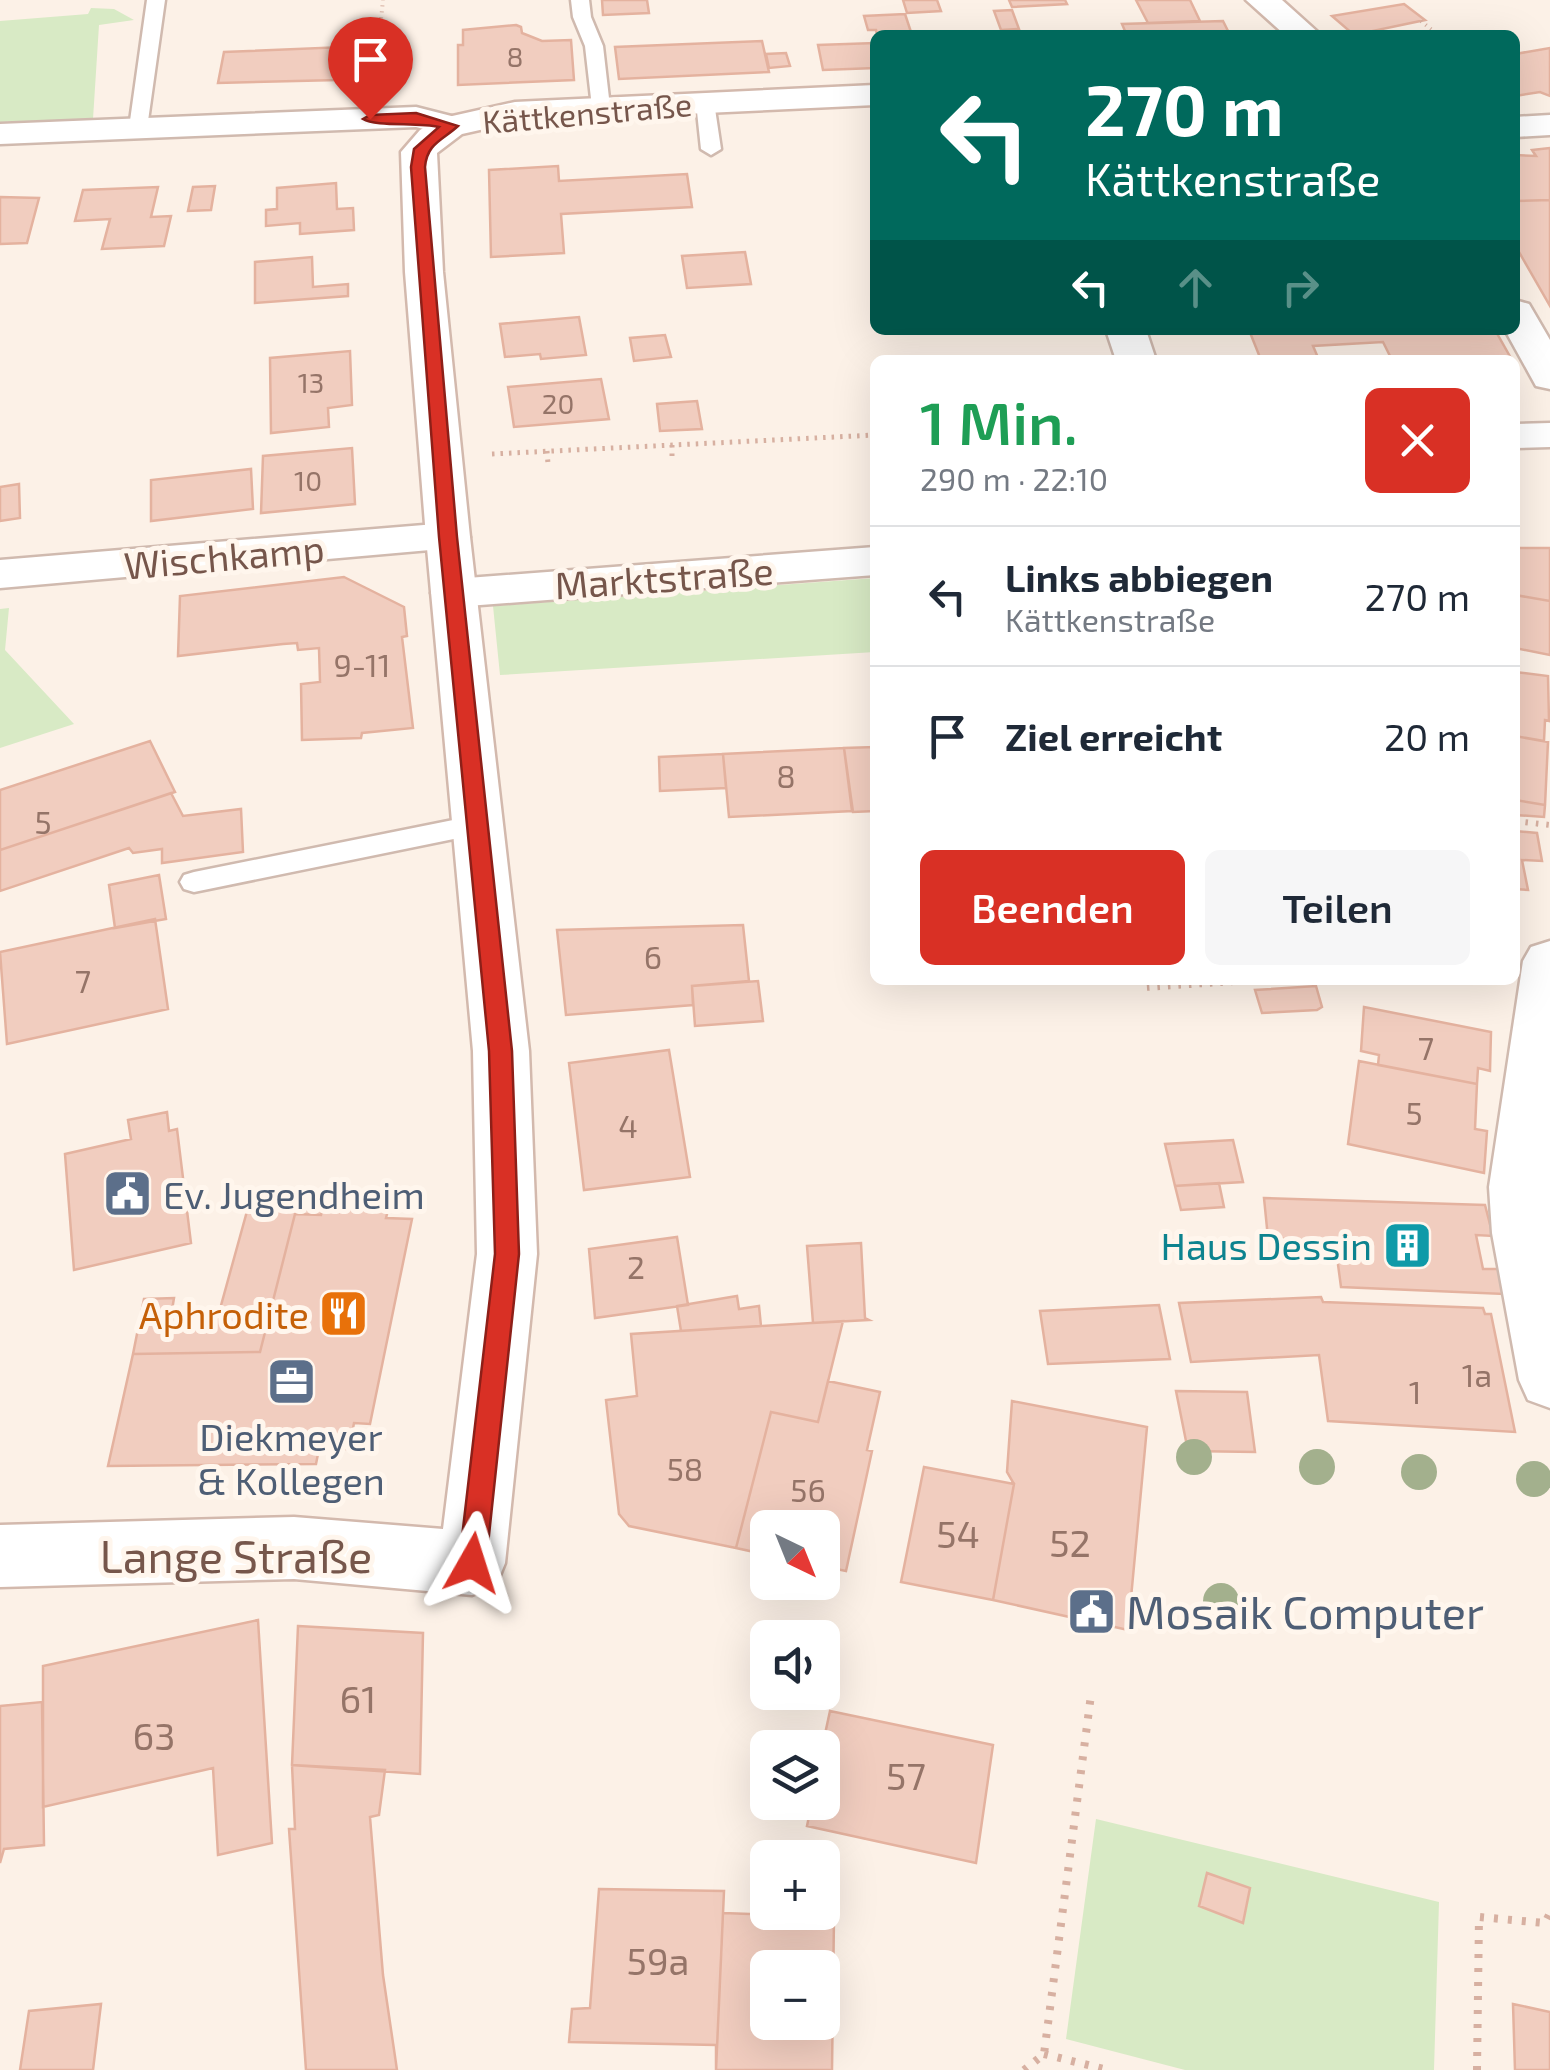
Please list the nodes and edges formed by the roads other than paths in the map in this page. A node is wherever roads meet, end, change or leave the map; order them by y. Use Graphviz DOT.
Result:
graph roads {
  1 [pos="156,0"];
  2 [pos="580,0"];
  3 [pos="1262,0"];
  4 [pos="1299,30"];
  5 [pos="870,95"];
  6 [pos="705,102"];
  7 [pos="602,107"];
  8 [pos="1550,125"];
  9 [pos="451,126"];
  10 [pos="1520,126"];
  11 [pos="138,128"];
  12 [pos="0,134"];
  13 [pos="712,149"];
  14 [pos="1520,321"];
  15 [pos="1550,377"];
  16 [pos="1550,434"];
  17 [pos="1520,436"];
  18 [pos="448,537"];
  19 [pos="870,561"];
  20 [pos="0,574"];
  21 [pos="454,593"];
  22 [pos="478,825"];
  23 [pos="194,882"];
  24 [pos="1550,961"];
  25 [pos="1550,1380"];
  26 [pos="0,1556"];
  1 -- 11 [label="lane"];
  2 -- 7 [label="lane"];
  3 -- 4 [label="street"];
  5 -- 6 [label="street, Kättkenstraße"];
  6 -- 7 [label="street, Kättkenstraße"];
  6 -- 13 [label="lane"];
  7 -- 9 [label="street, Kättkenstraße"];
  8 -- 10 [label="street"];
  9 -- 11 [label="street, Kättkenstraße"];
  9 -- 18 [label="street"];
  11 -- 12 [label="street, Kättkenstraße"];
  14 -- 15 [label="street"];
  16 -- 17 [label="street"];
  18 -- 20 [label="street, Wischkamp"];
  18 -- 21 [label="street"];
  19 -- 21 [label="street, Marktstraße"];
  21 -- 22 [label="street"];
  22 -- 23 [label="lane"];
  22 -- 26 [label="street, Lange Straße"];
  24 -- 25 [label="street"];
}
